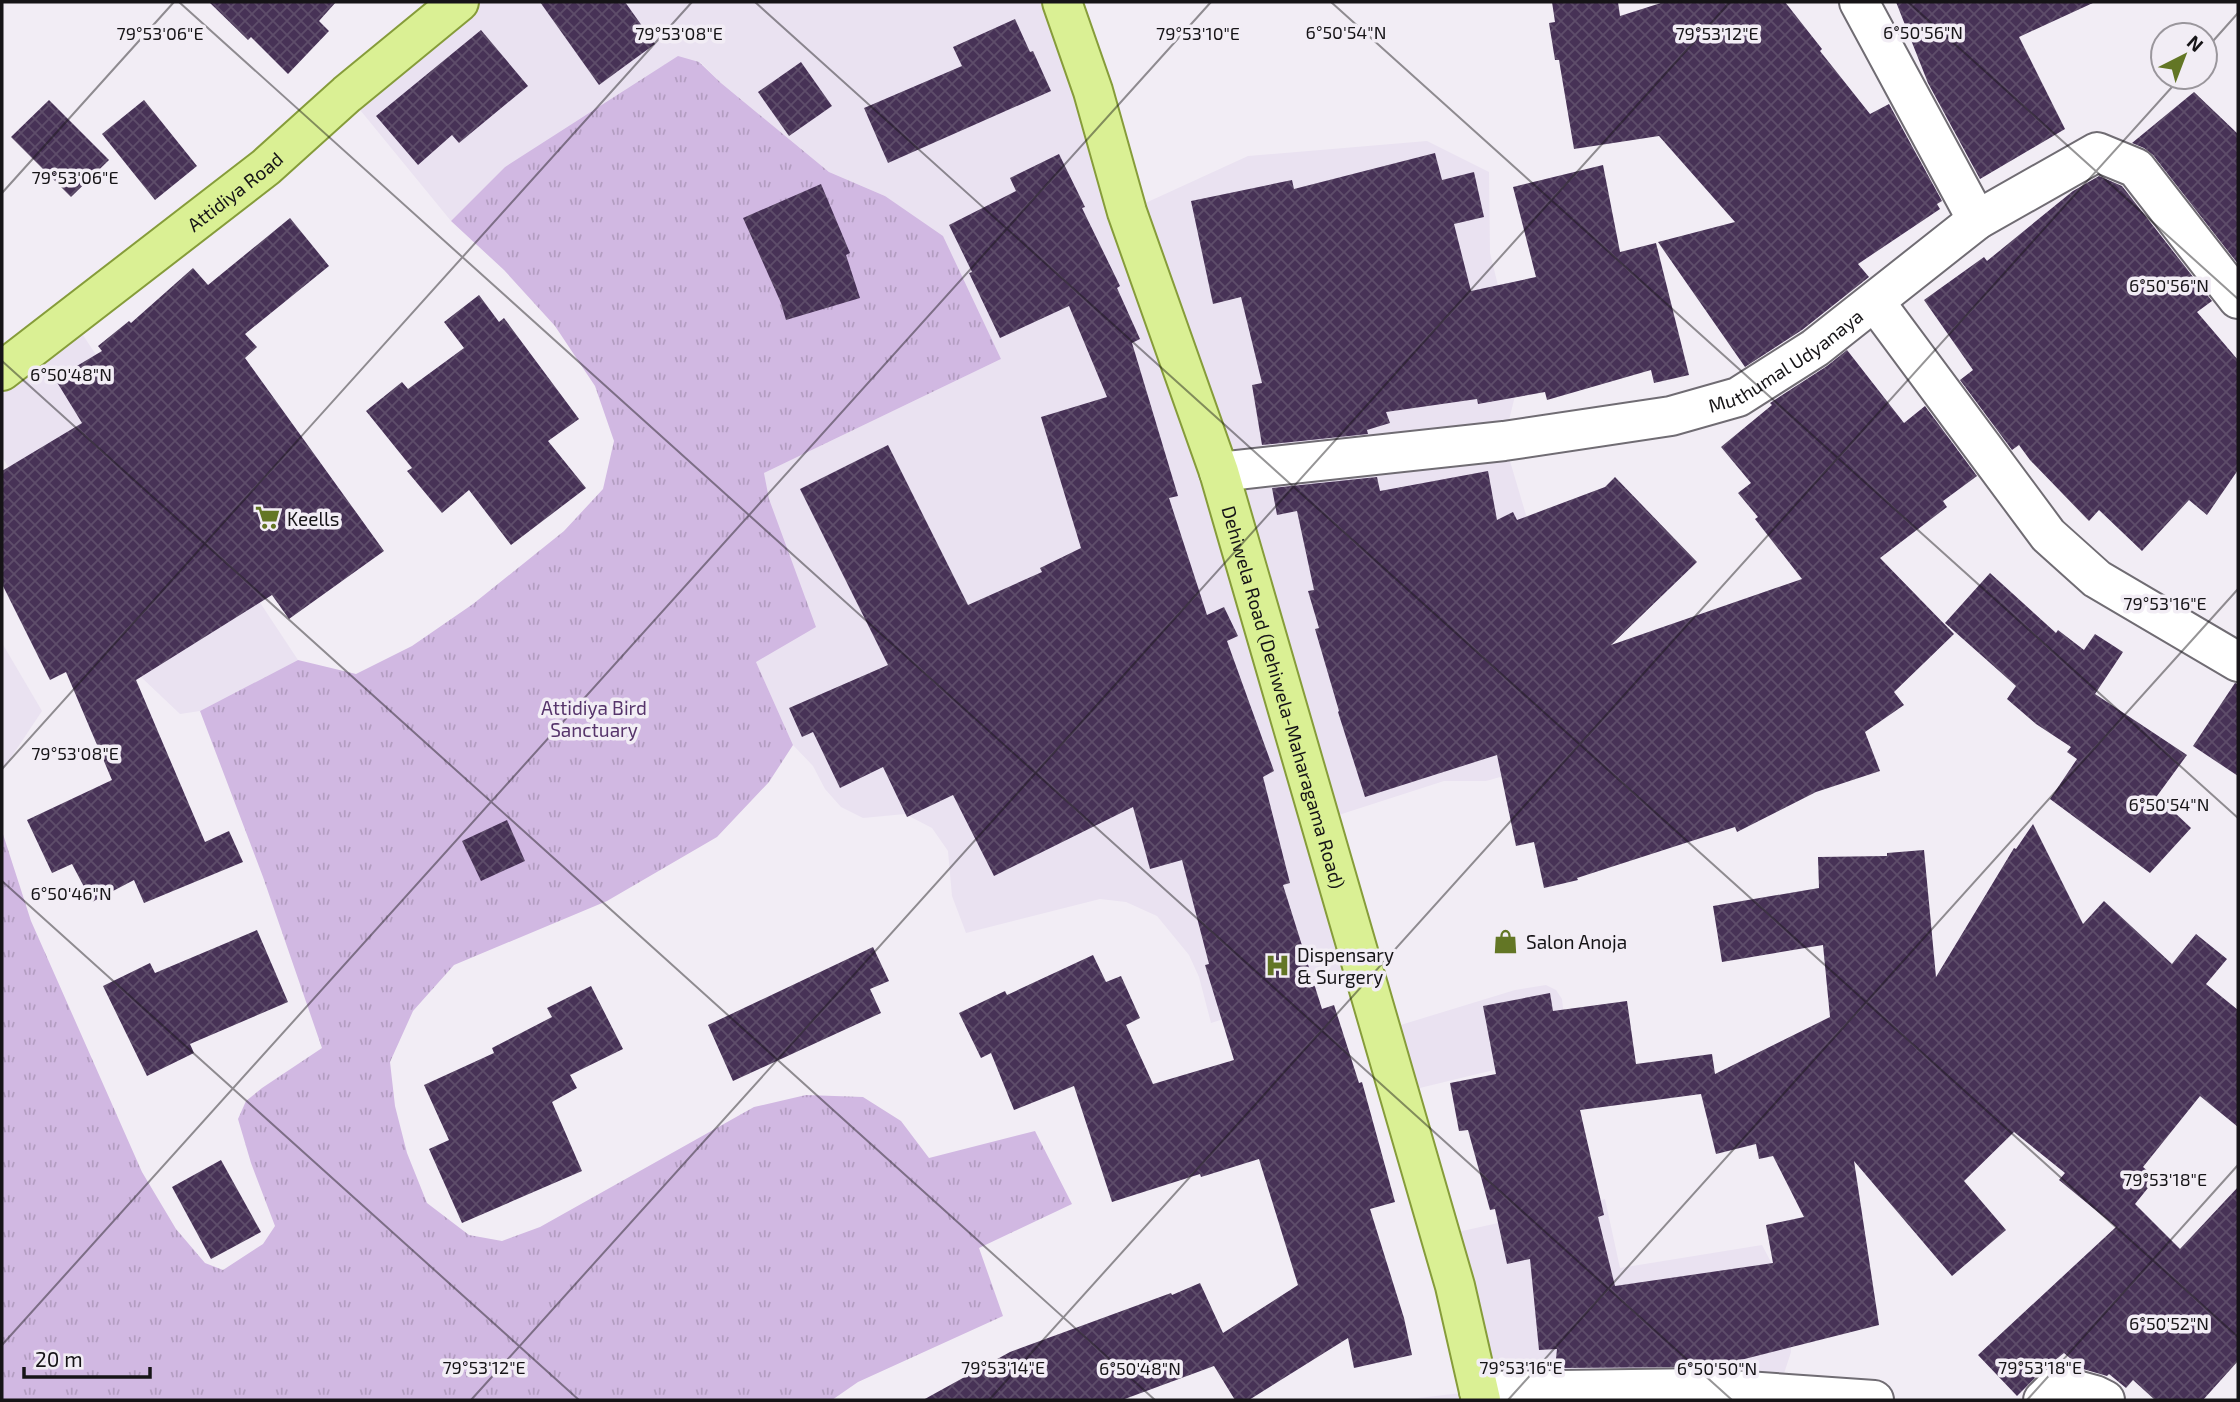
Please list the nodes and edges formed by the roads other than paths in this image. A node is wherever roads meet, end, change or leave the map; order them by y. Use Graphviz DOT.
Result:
graph roads {
  1 [pos="459,2"];
  2 [pos="1062,2"];
  3 [pos="1859,2"];
  4 [pos="1977,220"];
  5 [pos="2238,299"];
  6 [pos="1875,302"];
  7 [pos="2,371"];
  8 [pos="1219,472"];
  9 [pos="2238,662"];
  10 [pos="1480,1396"];
  11 [pos="1874,1400"];
  12 [pos="2043,1400"];
  13 [pos="2105,1400"];
  1 -- 7 [label="main road, Attidiya Road"];
  2 -- 8 [label="main road, Dehiwela Road (Dehiwela-Maharagama Road)"];
  3 -- 4 [label="street"];
  4 -- 5 [label="street, Muthumal Udyanaya"];
  4 -- 6 [label="street, Muthumal Udyanaya"];
  6 -- 8 [label="street, Muthumal Udyanaya"];
  6 -- 9 [label="street"];
  8 -- 10 [label="main road, Dehiwela Road (Dehiwela-Maharagama Road)"];
  10 -- 11 [label="street"];
  12 -- 13 [label="street"];
}
